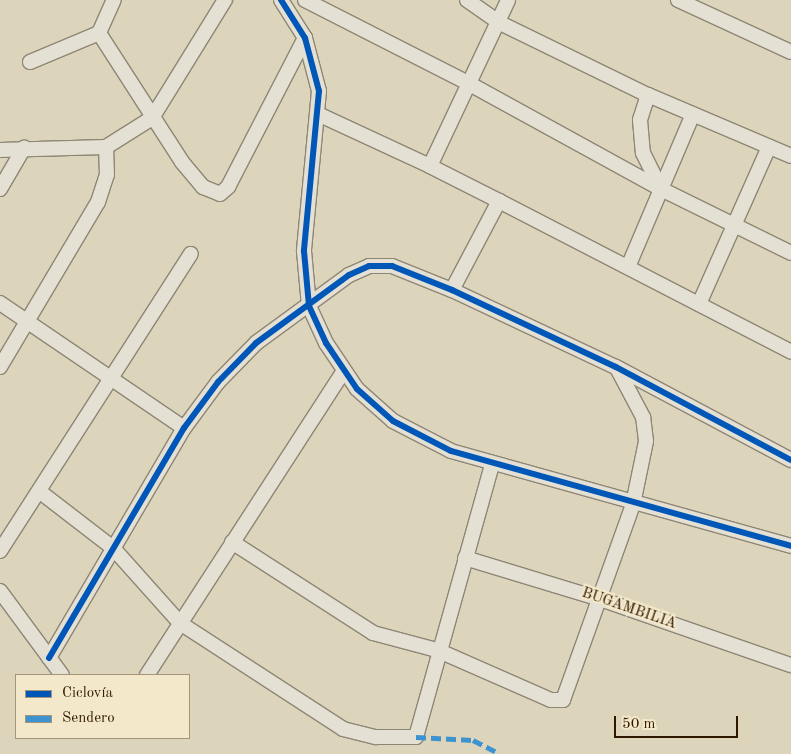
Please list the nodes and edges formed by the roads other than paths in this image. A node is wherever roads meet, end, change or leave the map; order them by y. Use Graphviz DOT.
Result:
graph roads {
  1 [pos="114,0"];
  2 [pos="225,0"];
  3 [pos="305,0"];
  4 [pos="467,0"];
  5 [pos="508,0"];
  6 [pos="678,0"];
  7 [pos="289,4"];
  8 [pos="498,22"];
  9 [pos="99,33"];
  10 [pos="305,38"];
  11 [pos="791,52"];
  12 [pos="30,62"];
  13 [pos="468,83"];
  14 [pos="648,95"];
  15 [pos="318,114"];
  16 [pos="693,114"];
  17 [pos="152,118"];
  18 [pos="106,147"];
  19 [pos="769,147"];
  20 [pos="24,148"];
  21 [pos="0,150"];
  22 [pos="790,153"];
  23 [pos="430,166"];
  24 [pos="0,189"];
  25 [pos="661,189"];
  26 [pos="499,201"];
  27 [pos="734,225"];
  28 [pos="791,253"];
  29 [pos="191,254"];
  30 [pos="628,267"];
  31 [pos="452,290"];
  32 [pos="0,303"];
  33 [pos="698,304"];
  34 [pos="309,306"];
  35 [pos="30,322"];
  36 [pos="791,352"];
  37 [pos="0,367"];
  38 [pos="616,367"];
  39 [pos="344,371"];
  40 [pos="112,379"];
  41 [pos="184,428"];
  42 [pos="791,460"];
  43 [pos="492,464"];
  44 [pos="39,491"];
  45 [pos="633,504"];
  46 [pos="232,542"];
  47 [pos="791,546"];
  48 [pos="113,548"];
  49 [pos="0,550"];
  50 [pos="465,558"];
  51 [pos="0,591"];
  52 [pos="597,598"];
  53 [pos="180,623"];
  54 [pos="437,650"];
  55 [pos="49,658"];
  56 [pos="791,665"];
  57 [pos="61,674"];
  58 [pos="148,674"];
  1 -- 9 [label="street"];
  2 -- 17 [label="street"];
  3 -- 13 [label="street"];
  4 -- 8 [label="street"];
  5 -- 8 [label="street"];
  6 -- 11 [label="street"];
  7 -- 10 [label="street"];
  8 -- 13 [label="street"];
  8 -- 14 [label="street"];
  9 -- 12 [label="street"];
  9 -- 17 [label="street"];
  10 -- 15 [label="street"];
  10 -- 17 [label="street"];
  13 -- 23 [label="street"];
  13 -- 25 [label="street"];
  14 -- 16 [label="street"];
  14 -- 25 [label="street"];
  15 -- 23 [label="street"];
  15 -- 34 [label="street"];
  16 -- 19 [label="street"];
  16 -- 25 [label="street"];
  17 -- 18 [label="street"];
  18 -- 20 [label="street"];
  18 -- 35 [label="street"];
  19 -- 22 [label="street"];
  19 -- 27 [label="street"];
  20 -- 21 [label="street"];
  20 -- 24 [label="street"];
  23 -- 26 [label="street"];
  25 -- 27 [label="street"];
  25 -- 30 [label="street"];
  26 -- 30 [label="street"];
  26 -- 31 [label="street"];
  27 -- 28 [label="street"];
  27 -- 33 [label="street"];
  29 -- 40 [label="street"];
  30 -- 33 [label="street"];
  31 -- 34 [label="street"];
  31 -- 38 [label="street"];
  32 -- 35 [label="street"];
  33 -- 36 [label="street"];
  34 -- 39 [label="street"];
  34 -- 41 [label="street"];
  35 -- 37 [label="street"];
  35 -- 40 [label="street"];
  38 -- 42 [label="street"];
  38 -- 45 [label="street"];
  39 -- 43 [label="street"];
  39 -- 46 [label="street"];
  40 -- 41 [label="street"];
  40 -- 44 [label="street"];
  41 -- 48 [label="street"];
  43 -- 45 [label="street"];
  43 -- 50 [label="street"];
  44 -- 48 [label="street"];
  44 -- 49 [label="street"];
  45 -- 47 [label="street"];
  45 -- 52 [label="street"];
  46 -- 53 [label="street"];
  46 -- 54 [label="street"];
  48 -- 53 [label="street"];
  48 -- 55 [label="street"];
  50 -- 52 [label="street, BUGAMBILIA"];
  50 -- 54 [label="street"];
  51 -- 55 [label="street"];
  52 -- 54 [label="street"];
  52 -- 56 [label="street, BUGAMBILIA"];
  53 -- 54 [label="street"];
  53 -- 58 [label="street"];
  55 -- 57 [label="street"];
}
